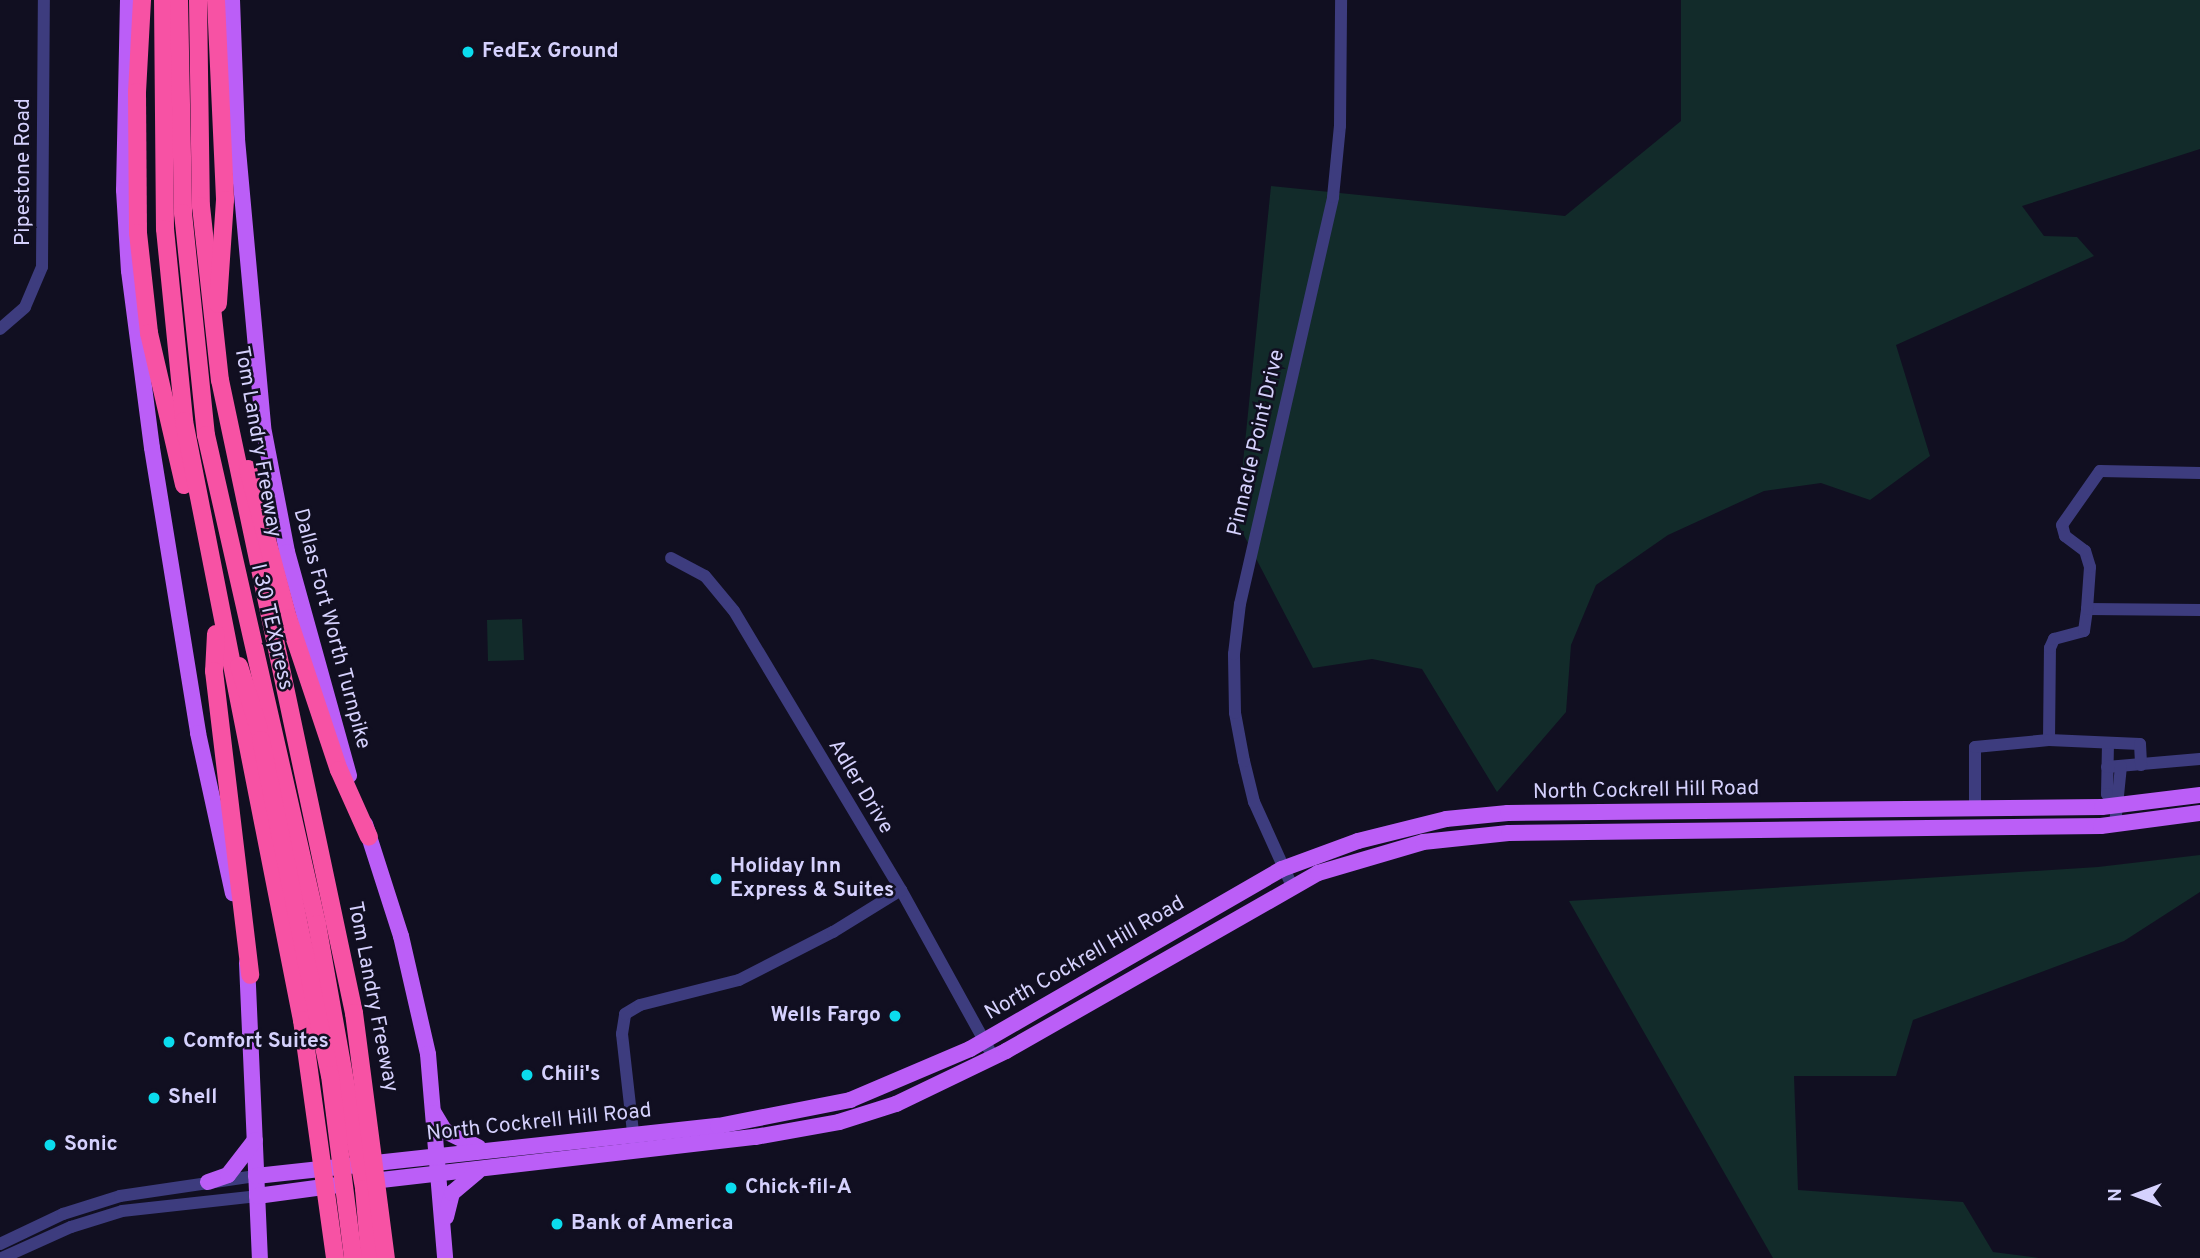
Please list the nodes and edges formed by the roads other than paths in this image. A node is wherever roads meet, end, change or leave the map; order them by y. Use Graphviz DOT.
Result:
graph roads {
  1 [pos="44,0"];
  2 [pos="128,0"];
  3 [pos="142,0"];
  4 [pos="163,0"];
  5 [pos="179,0"];
  6 [pos="198,0"];
  7 [pos="216,0"];
  8 [pos="232,0"];
  9 [pos="1341,0"];
  10 [pos="0,329"];
  11 [pos="226,417"];
  12 [pos="2200,473"];
  13 [pos="671,558"];
  14 [pos="2087,609"];
  15 [pos="218,610"];
  16 [pos="2200,610"];
  17 [pos="259,729"];
  18 [pos="2049,740"];
  19 [pos="2108,743"];
  20 [pos="2200,759"];
  21 [pos="2141,765"];
  22 [pos="2121,766"];
  23 [pos="2107,767"];
  24 [pos="2200,795"];
  25 [pos="2114,803"];
  26 [pos="1975,808"];
  27 [pos="2200,813"];
  28 [pos="2115,825"];
  29 [pos="369,837"];
  30 [pos="1282,869"];
  31 [pos="1292,886"];
  32 [pos="901,890"];
  33 [pos="250,975"];
  34 [pos="985,1041"];
  35 [pos="993,1057"];
  36 [pos="432,1108"];
  37 [pos="807,1111"];
  38 [pos="811,1128"];
  39 [pos="255,1140"];
  40 [pos="635,1142"];
  41 [pos="487,1149"];
  42 [pos="436,1155"];
  43 [pos="491,1167"];
  44 [pos="438,1174"];
  45 [pos="256,1176"];
  46 [pos="208,1182"];
  47 [pos="257,1196"];
  48 [pos="63,1214"];
  49 [pos="71,1227"];
  50 [pos="444,1240"];
  51 [pos="0,1244"];
  52 [pos="2,1258"];
  53 [pos="260,1258"];
  54 [pos="335,1258"];
  55 [pos="353,1258"];
  56 [pos="369,1258"];
  57 [pos="386,1258"];
  58 [pos="445,1258"];
  1 -- 10 [label="street, Pipestone Road"];
  2 -- 33 [label="main road"];
  3 -- 17 [label="highway"];
  4 -- 15 [label="highway"];
  5 -- 56 [label="highway, I 30 TEXpress"];
  6 -- 11 [label="highway, Tom Landry Freeway"];
  7 -- 17 [label="highway"];
  8 -- 29 [label="main road, Dallas Fort Worth Turnpike"];
  9 -- 30 [label="street, Pinnacle Point Drive"];
  11 -- 29 [label="highway"];
  11 -- 57 [label="highway, Tom Landry Freeway"];
  12 -- 14 [label="street"];
  13 -- 32 [label="street, Adler Drive"];
  14 -- 16 [label="street"];
  14 -- 18 [label="street"];
  15 -- 33 [label="highway"];
  15 -- 54 [label="highway"];
  17 -- 55 [label="highway"];
  18 -- 19 [label="street"];
  18 -- 26 [label="street"];
  19 -- 21 [label="street"];
  19 -- 23 [label="street"];
  20 -- 21 [label="street"];
  21 -- 22 [label="street"];
  22 -- 23 [label="street"];
  22 -- 25 [label="street"];
  23 -- 25 [label="street"];
  24 -- 25 [label="main road, North Cockrell Hill Road"];
  25 -- 26 [label="main road, North Cockrell Hill Road"];
  25 -- 28 [label="street"];
  26 -- 30 [label="main road, North Cockrell Hill Road"];
  27 -- 28 [label="main road, North Cockrell Hill Road"];
  28 -- 31 [label="main road, North Cockrell Hill Road"];
  29 -- 36 [label="main road, Dallas Fort Worth Turnpike"];
  30 -- 31 [label="street, Pinnacle Point Drive"];
  30 -- 34 [label="main road, North Cockrell Hill Road"];
  31 -- 35 [label="main road, North Cockrell Hill Road"];
  32 -- 34 [label="street, Adler Drive"];
  32 -- 40 [label="street"];
  33 -- 39 [label="main road"];
  34 -- 35 [label="street, Adler Drive"];
  34 -- 37 [label="main road, North Cockrell Hill Road"];
  35 -- 38 [label="main road, North Cockrell Hill Road"];
  36 -- 41 [label="main road"];
  36 -- 42 [label="main road, Dallas Fort Worth Turnpike"];
  37 -- 38 [label="main road"];
  37 -- 40 [label="main road, North Cockrell Hill Road"];
  38 -- 40 [label="main road, North Cockrell Hill Road"];
  39 -- 45 [label="main road"];
  39 -- 46 [label="main road"];
  40 -- 41 [label="main road, North Cockrell Hill Road"];
  40 -- 43 [label="main road, North Cockrell Hill Road"];
  41 -- 42 [label="main road, North Cockrell Hill Road"];
  42 -- 44 [label="main road, Dallas Fort Worth Turnpike"];
  42 -- 45 [label="main road, North Cockrell Hill Road"];
  43 -- 44 [label="main road, North Cockrell Hill Road"];
  43 -- 50 [label="main road"];
  44 -- 47 [label="main road, North Cockrell Hill Road"];
  44 -- 50 [label="main road, Dallas Fort Worth Turnpike"];
  45 -- 46 [label="street, North Cockrell Hill Road"];
  45 -- 47 [label="main road"];
  46 -- 48 [label="street, North Cockrell Hill Road"];
  47 -- 49 [label="street, North Cockrell Hill Road"];
  47 -- 53 [label="main road"];
  48 -- 49 [label="street"];
  48 -- 51 [label="street, North Cockrell Hill Road"];
  49 -- 52 [label="street, North Cockrell Hill Road"];
  50 -- 58 [label="main road, Dallas Fort Worth Turnpike"];
}
